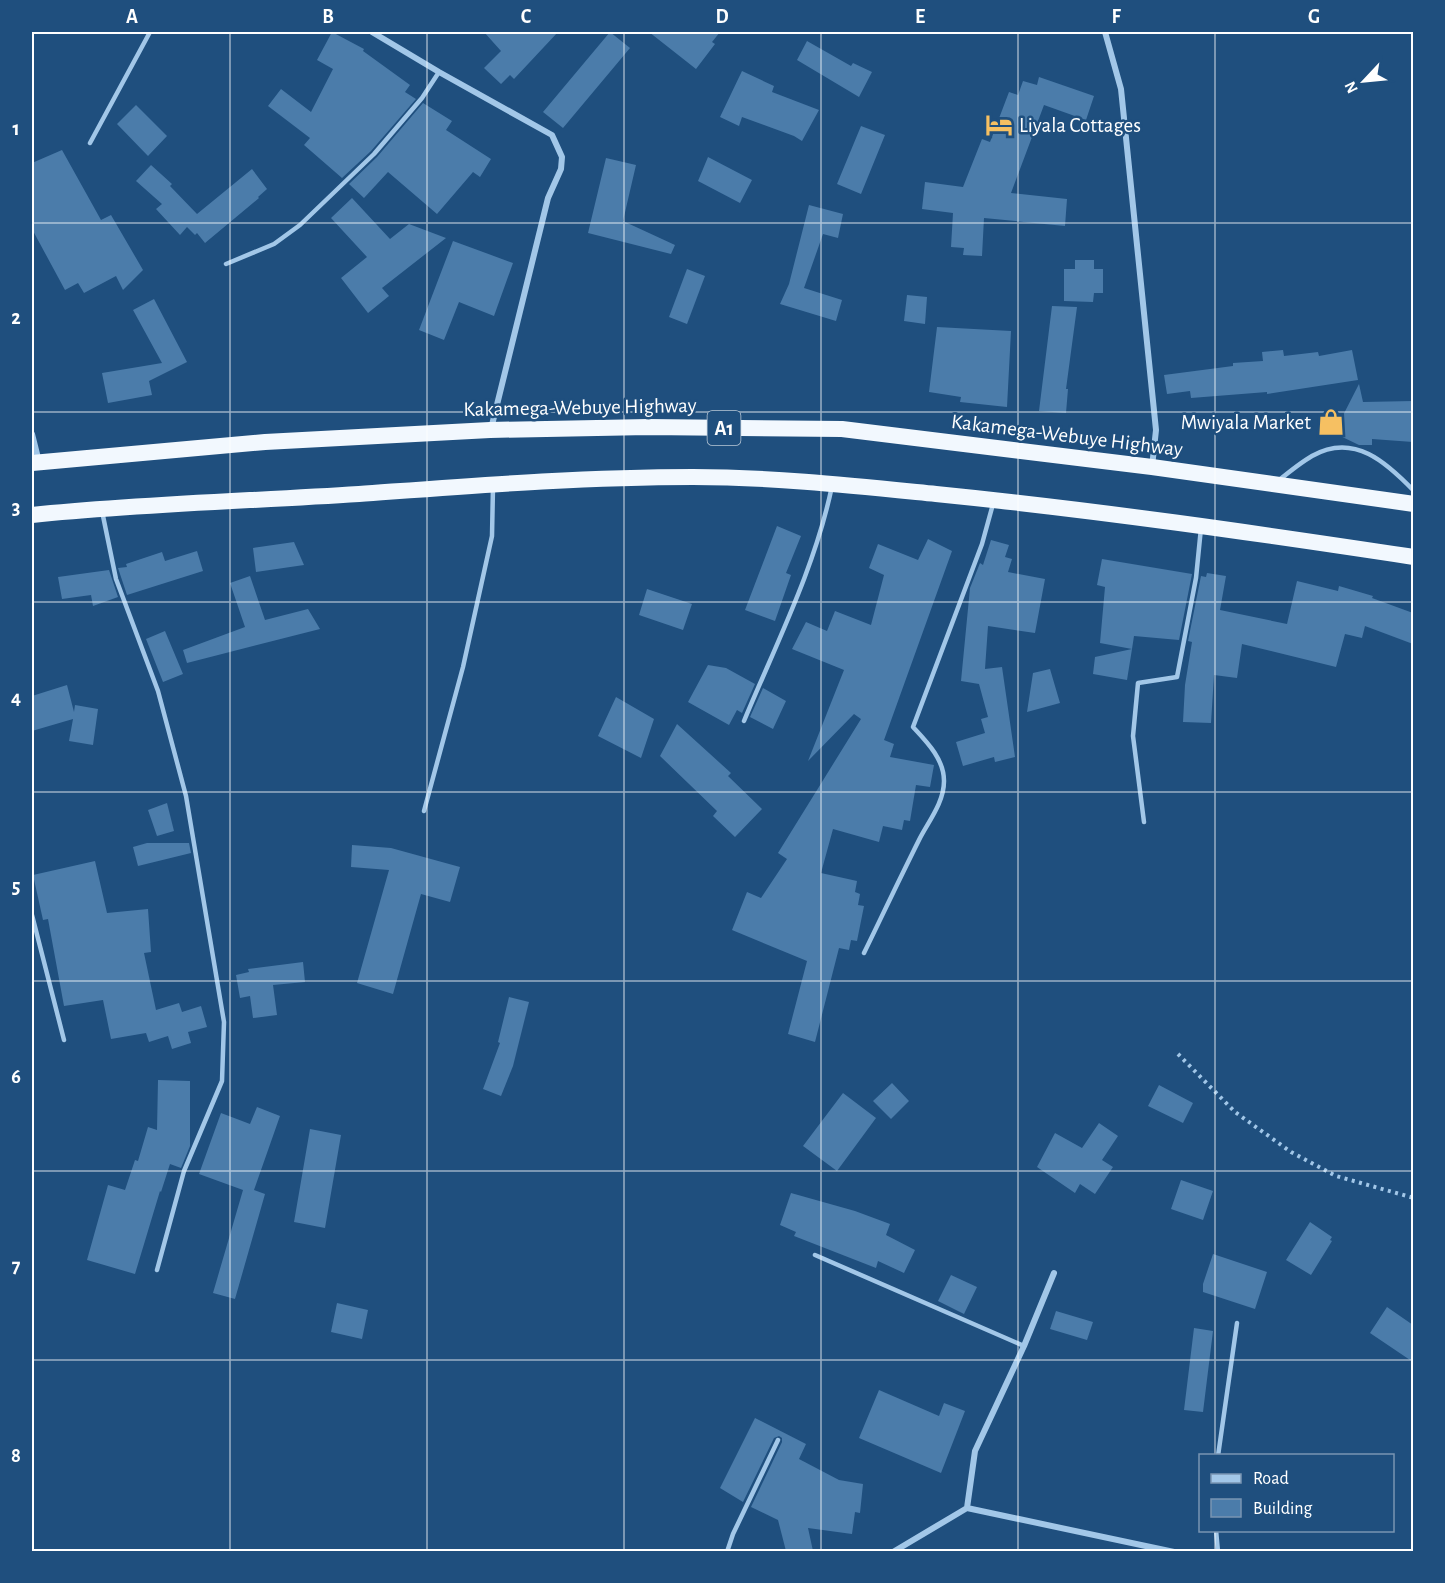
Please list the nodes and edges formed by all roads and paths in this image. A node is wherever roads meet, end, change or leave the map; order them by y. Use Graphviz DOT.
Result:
graph roads {
  1 [pos="150,32"];
  2 [pos="372,32"];
  3 [pos="1105,32"];
  4 [pos="439,72"];
  5 [pos="90,143"];
  6 [pos="226,264"];
  7 [pos="490,430"];
  8 [pos="32,434"];
  9 [pos="35,462"];
  10 [pos="1152,467"];
  11 [pos="833,483"];
  12 [pos="493,484"];
  13 [pos="1273,484"];
  14 [pos="1413,491"];
  15 [pos="994,500"];
  16 [pos="1413,504"];
  17 [pos="101,508"];
  18 [pos="32,515"];
  19 [pos="1202,525"];
  20 [pos="1413,557"];
  21 [pos="744,721"];
  22 [pos="424,811"];
  23 [pos="1144,822"];
  24 [pos="32,915"];
  25 [pos="864,953"];
  26 [pos="64,1040"];
  27 [pos="1178,1054"];
  28 [pos="1413,1198"];
  29 [pos="814,1255"];
  30 [pos="157,1270"];
  31 [pos="1054,1273"];
  32 [pos="1237,1323"];
  33 [pos="1024,1346"];
  34 [pos="777,1440"];
  35 [pos="1218,1454"];
  36 [pos="968,1508"];
  37 [pos="1216,1532"];
  38 [pos="727,1551"];
  39 [pos="893,1551"];
  40 [pos="1174,1551"];
  41 [pos="1218,1551"];
  1 -- 5 [label="lane"];
  2 -- 4 [label="street"];
  3 -- 10 [label="street"];
  4 -- 6 [label="lane"];
  4 -- 7 [label="street"];
  7 -- 9 [label="highway, Kakamega-Webuye Highway / A1"];
  7 -- 10 [label="highway, Kakamega-Webuye Highway / A1"];
  8 -- 9 [label="street"];
  10 -- 13 [label="highway, Kakamega-Webuye Highway / A1"];
  11 -- 12 [label="highway"];
  11 -- 15 [label="highway"];
  11 -- 21 [label="lane"];
  12 -- 17 [label="highway"];
  12 -- 22 [label="lane"];
  13 -- 14 [label="lane"];
  13 -- 16 [label="highway, Kakamega-Webuye Highway / A1"];
  15 -- 19 [label="highway"];
  15 -- 25 [label="lane"];
  17 -- 18 [label="highway"];
  17 -- 30 [label="lane"];
  19 -- 20 [label="highway"];
  19 -- 23 [label="lane"];
  24 -- 26 [label="lane"];
  27 -- 28 [label="path"];
  29 -- 33 [label="lane"];
  31 -- 33 [label="street"];
  32 -- 35 [label="lane"];
  33 -- 36 [label="street"];
  34 -- 38 [label="lane"];
  36 -- 39 [label="street"];
  36 -- 40 [label="street"];
  37 -- 41 [label="lane"];
}
